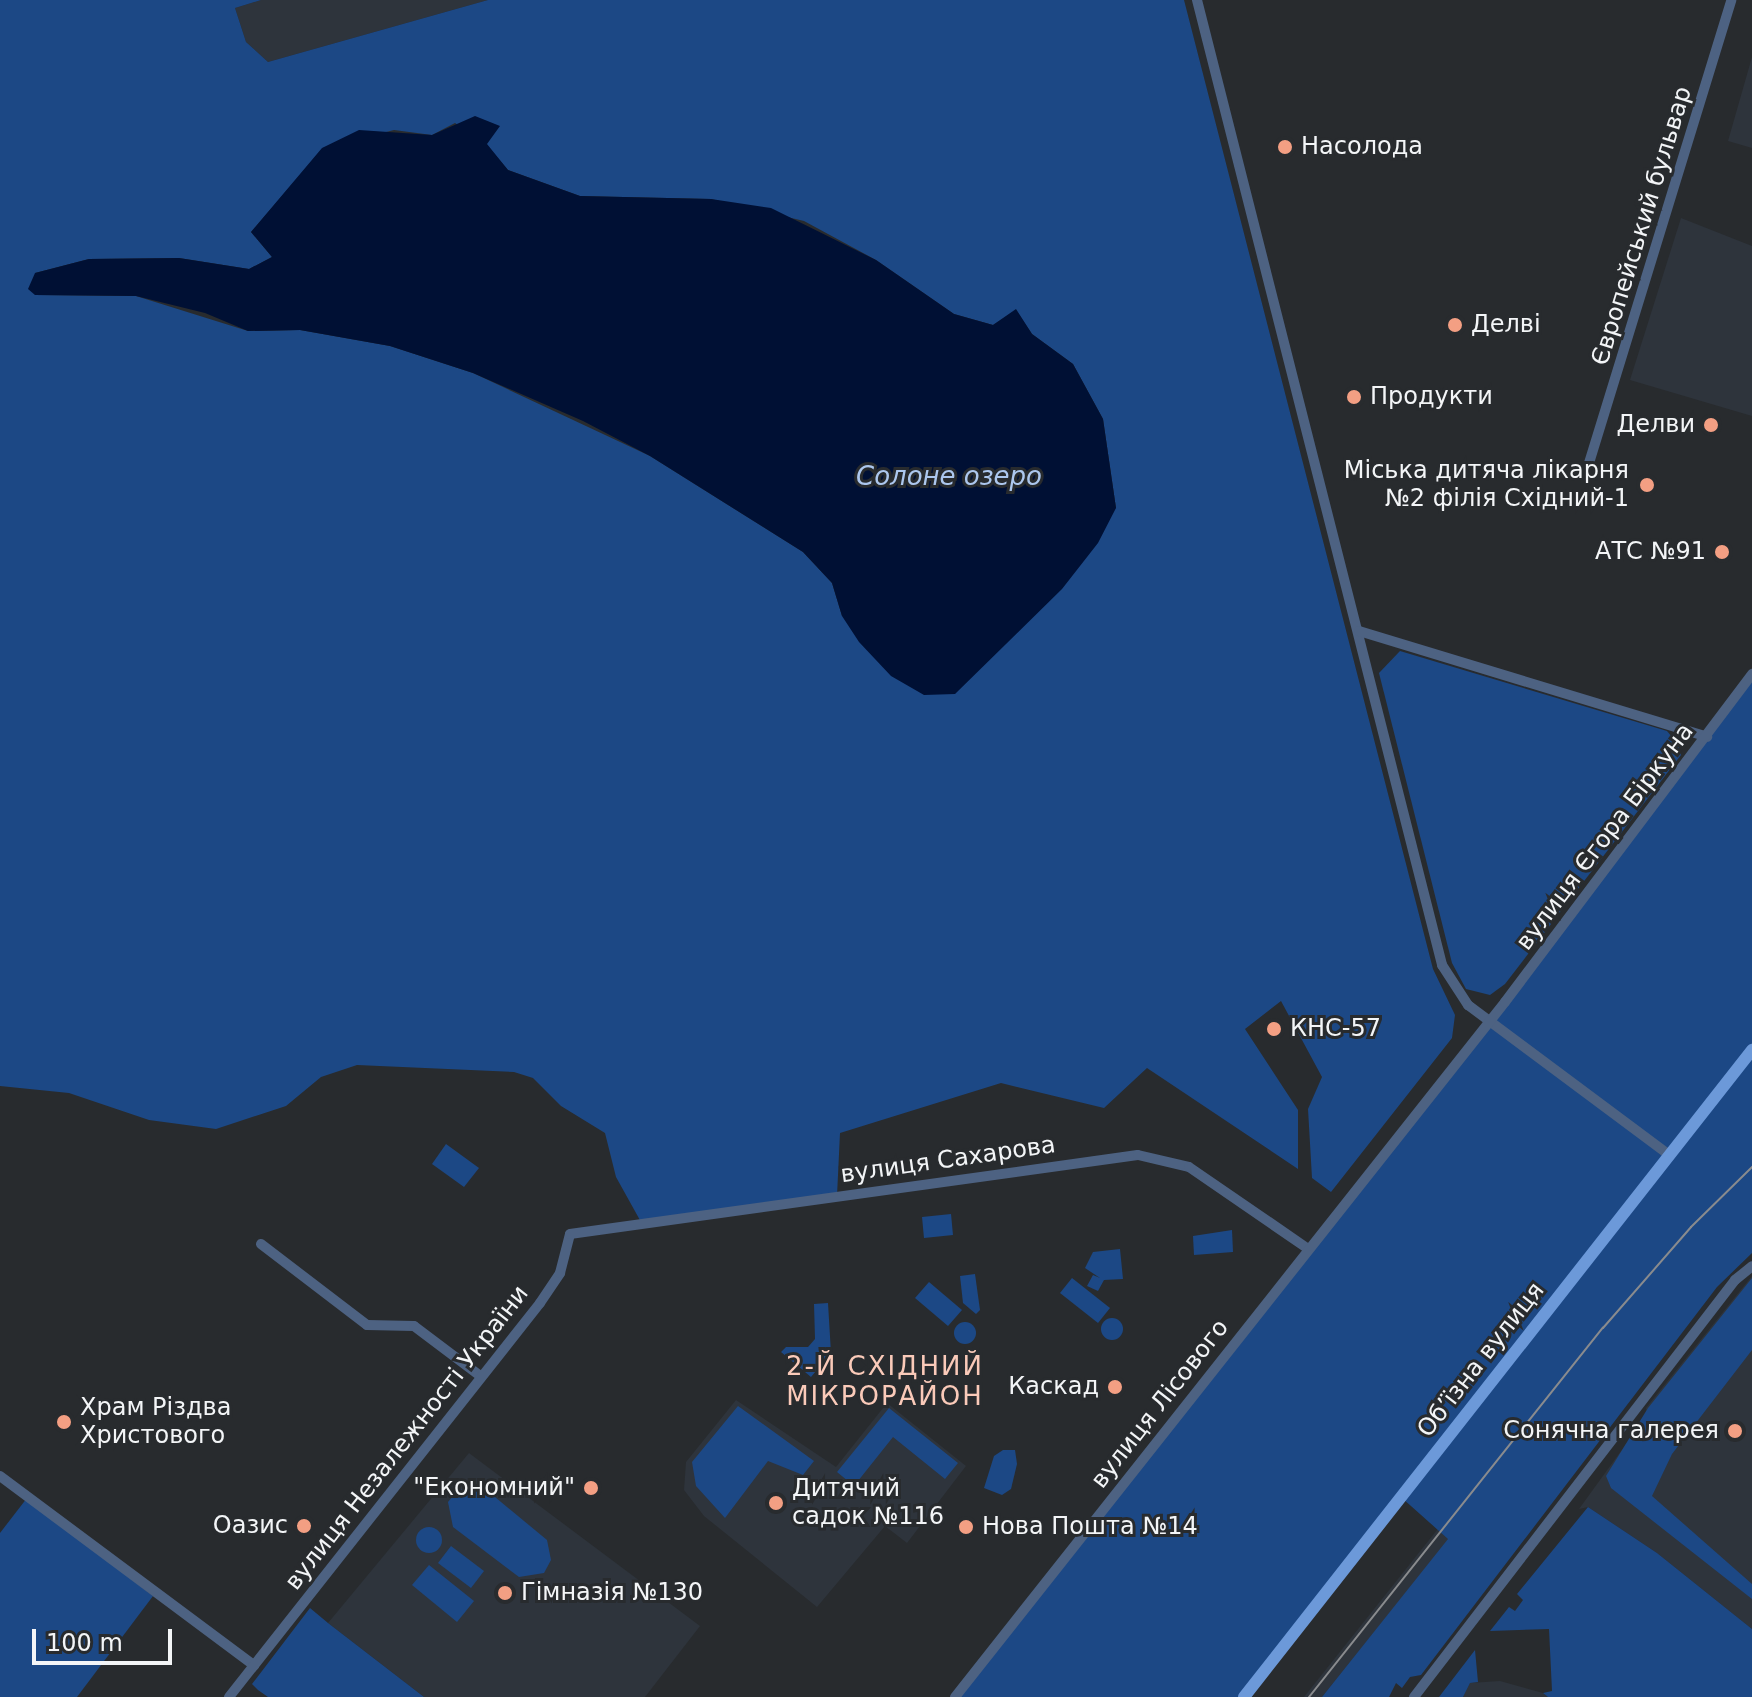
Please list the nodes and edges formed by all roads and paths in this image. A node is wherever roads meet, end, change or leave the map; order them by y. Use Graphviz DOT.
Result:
graph roads {
  1 [pos="1197,0"];
  2 [pos="1731,0"];
  3 [pos="1589,463"];
  4 [pos="1359,631"];
  5 [pos="1752,674"];
  6 [pos="1707,737"];
  7 [pos="1489,1022"];
  8 [pos="1752,1050"];
  9 [pos="1669,1155"];
  10 [pos="570,1234"];
  11 [pos="261,1244"];
  12 [pos="1307,1248"];
  13 [pos="1752,1266"];
  14 [pos="479,1375"];
  15 [pos="0,1476"];
  16 [pos="254,1665"];
  17 [pos="229,1697"];
  18 [pos="955,1697"];
  19 [pos="1244,1697"];
  20 [pos="1414,1697"];
  1 -- 4 [label="street"];
  2 -- 3 [label="street, Європейський бульвар"];
  4 -- 6 [label="street"];
  4 -- 7 [label="street"];
  5 -- 6 [label="street, вулиця Єгора Біркуна"];
  6 -- 7 [label="street, вулиця Єгора Біркуна"];
  7 -- 9 [label="street"];
  7 -- 12 [label="street, вулиця Єгора Біркуна"];
  8 -- 9 [label="main road, Обʼїзна вулиця"];
  9 -- 19 [label="main road, Обʼїзна вулиця"];
  10 -- 12 [label="street, вулиця Сахарова"];
  10 -- 14 [label="street, вулиця Незалежності України"];
  11 -- 14 [label="street"];
  12 -- 18 [label="street, вулиця Лісового"];
  13 -- 20 [label="street"];
  14 -- 16 [label="street, вулиця Незалежності України"];
  15 -- 16 [label="street"];
  16 -- 17 [label="street, вулиця Незалежності України"];
}
